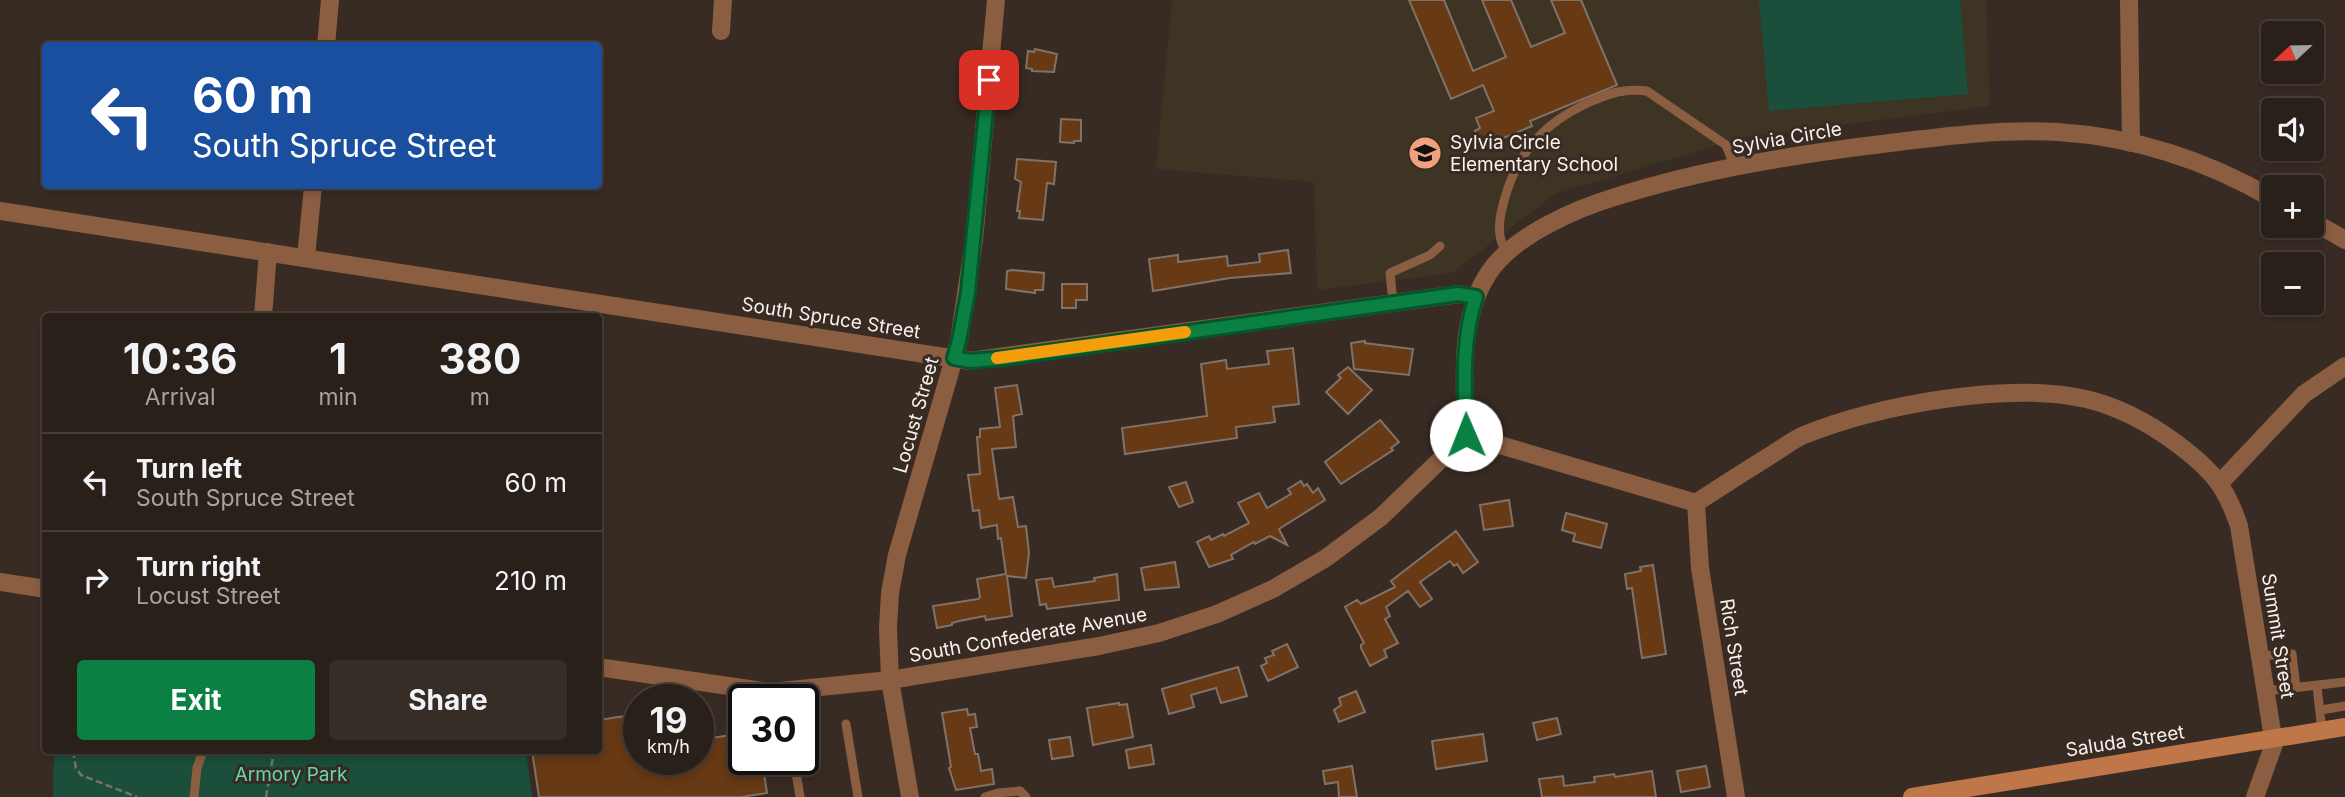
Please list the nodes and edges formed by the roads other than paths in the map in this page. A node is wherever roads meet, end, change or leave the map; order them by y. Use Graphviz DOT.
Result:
graph roads {
  1 [pos="330,0"];
  2 [pos="723,0"];
  3 [pos="996,0"];
  4 [pos="2129,0"];
  5 [pos="721,31"];
  6 [pos="326,42"];
  7 [pos="2131,143"];
  8 [pos="1735,168"];
  9 [pos="313,189"];
  10 [pos="2261,192"];
  11 [pos="0,211"];
  12 [pos="2324,228"];
  13 [pos="2345,240"];
  14 [pos="1440,247"];
  15 [pos="268,252"];
  16 [pos="1506,253"];
  17 [pos="306,257"];
  18 [pos="1476,297"];
  19 [pos="1393,302"];
  20 [pos="263,313"];
  21 [pos="954,358"];
  22 [pos="2345,366"];
  23 [pos="1466,435"];
  24 [pos="2220,484"];
  25 [pos="1696,503"];
  26 [pos="0,582"];
  27 [pos="42,588"];
  28 [pos="2260,656"];
  29 [pos="602,668"];
  30 [pos="890,680"];
  31 [pos="2345,682"];
  32 [pos="728,686"];
  33 [pos="2317,686"];
  34 [pos="2296,687"];
  35 [pos="819,690"];
  36 [pos="2265,691"];
  37 [pos="2345,706"];
  38 [pos="2320,710"];
  39 [pos="846,724"];
  40 [pos="2345,727"];
  41 [pos="2322,731"];
  42 [pos="2273,738"];
  43 [pos="202,754"];
  44 [pos="796,775"];
  45 [pos="194,797"];
  46 [pos="800,797"];
  47 [pos="858,797"];
  48 [pos="910,797"];
  49 [pos="985,797"];
  50 [pos="1026,797"];
  51 [pos="1736,797"];
  52 [pos="1912,797"];
  53 [pos="2255,797"];
  1 -- 6 [label="street"];
  2 -- 5 [label="street"];
  3 -- 21 [label="street, Locust Street"];
  4 -- 7 [label="street"];
  7 -- 8 [label="street, Sylvia Circle"];
  7 -- 10 [label="street, Sylvia Circle"];
  8 -- 16 [label="street, Sylvia Circle"];
  8 -- 16 [label="lane"];
  9 -- 17 [label="street"];
  11 -- 15 [label="street"];
  12 -- 13 [label="street"];
  14 -- 19 [label="lane"];
  15 -- 17 [label="street, South Spruce Street"];
  15 -- 20 [label="street"];
  16 -- 18 [label="street, Sylvia Circle"];
  17 -- 21 [label="street, South Spruce Street"];
  18 -- 19 [label="street, South Spruce Street"];
  18 -- 23 [label="street, Sylvia Circle"];
  19 -- 21 [label="street, South Spruce Street"];
  21 -- 30 [label="street, Locust Street"];
  22 -- 24 [label="street"];
  23 -- 25 [label="street"];
  23 -- 30 [label="street, South Confederate Avenue"];
  24 -- 25 [label="street"];
  24 -- 28 [label="street, Summit Street"];
  25 -- 51 [label="street, Rich Street"];
  26 -- 27 [label="street"];
  28 -- 34 [label="lane"];
  28 -- 36 [label="street, Summit Street"];
  29 -- 32 [label="street, South Confederate Avenue"];
  30 -- 35 [label="street, South Confederate Avenue"];
  30 -- 48 [label="street, Locust Street"];
  31 -- 33 [label="lane"];
  33 -- 34 [label="lane"];
  33 -- 38 [label="lane"];
  34 -- 36 [label="lane"];
  36 -- 42 [label="street, Summit Street"];
  37 -- 38 [label="lane"];
  38 -- 41 [label="lane"];
  39 -- 47 [label="lane"];
  40 -- 41 [label="main road, Saluda Street"];
  41 -- 42 [label="main road, Saluda Street"];
  42 -- 52 [label="main road, Saluda Street"];
  42 -- 53 [label="street, Summit Street"];
  43 -- 45 [label="lane"];
  44 -- 46 [label="lane"];
  49 -- 50 [label="lane"];
}
